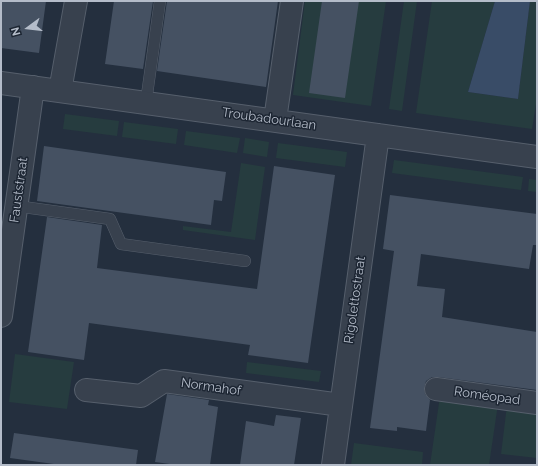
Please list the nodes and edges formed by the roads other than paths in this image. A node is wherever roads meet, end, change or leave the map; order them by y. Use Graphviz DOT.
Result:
graph roads {
  1 [pos="76,1"];
  2 [pos="160,1"];
  3 [pos="292,1"];
  4 [pos="1,83"];
  5 [pos="33,87"];
  6 [pos="60,91"];
  7 [pos="146,102"];
  8 [pos="275,120"];
  9 [pos="378,135"];
  10 [pos="537,157"];
  11 [pos="16,206"];
  12 [pos="245,261"];
  13 [pos="1,316"];
  14 [pos="436,389"];
  15 [pos="86,390"];
  16 [pos="537,403"];
  17 [pos="341,405"];
  18 [pos="333,465"];
  1 -- 6 [label="street"];
  2 -- 7 [label="lane"];
  3 -- 8 [label="street"];
  4 -- 5 [label="street, Troubadourlaan"];
  5 -- 6 [label="street, Troubadourlaan"];
  5 -- 11 [label="street, Fauststraat"];
  6 -- 7 [label="street, Troubadourlaan"];
  7 -- 8 [label="street, Troubadourlaan"];
  8 -- 9 [label="street, Troubadourlaan"];
  9 -- 10 [label="street, Troubadourlaan"];
  9 -- 17 [label="street, Rigolettostraat"];
  11 -- 12 [label="lane"];
  11 -- 13 [label="street, Fauststraat"];
  14 -- 16 [label="street, Roméopad"];
  15 -- 17 [label="street, Normahof"];
  17 -- 18 [label="street, Rigolettostraat"];
}
